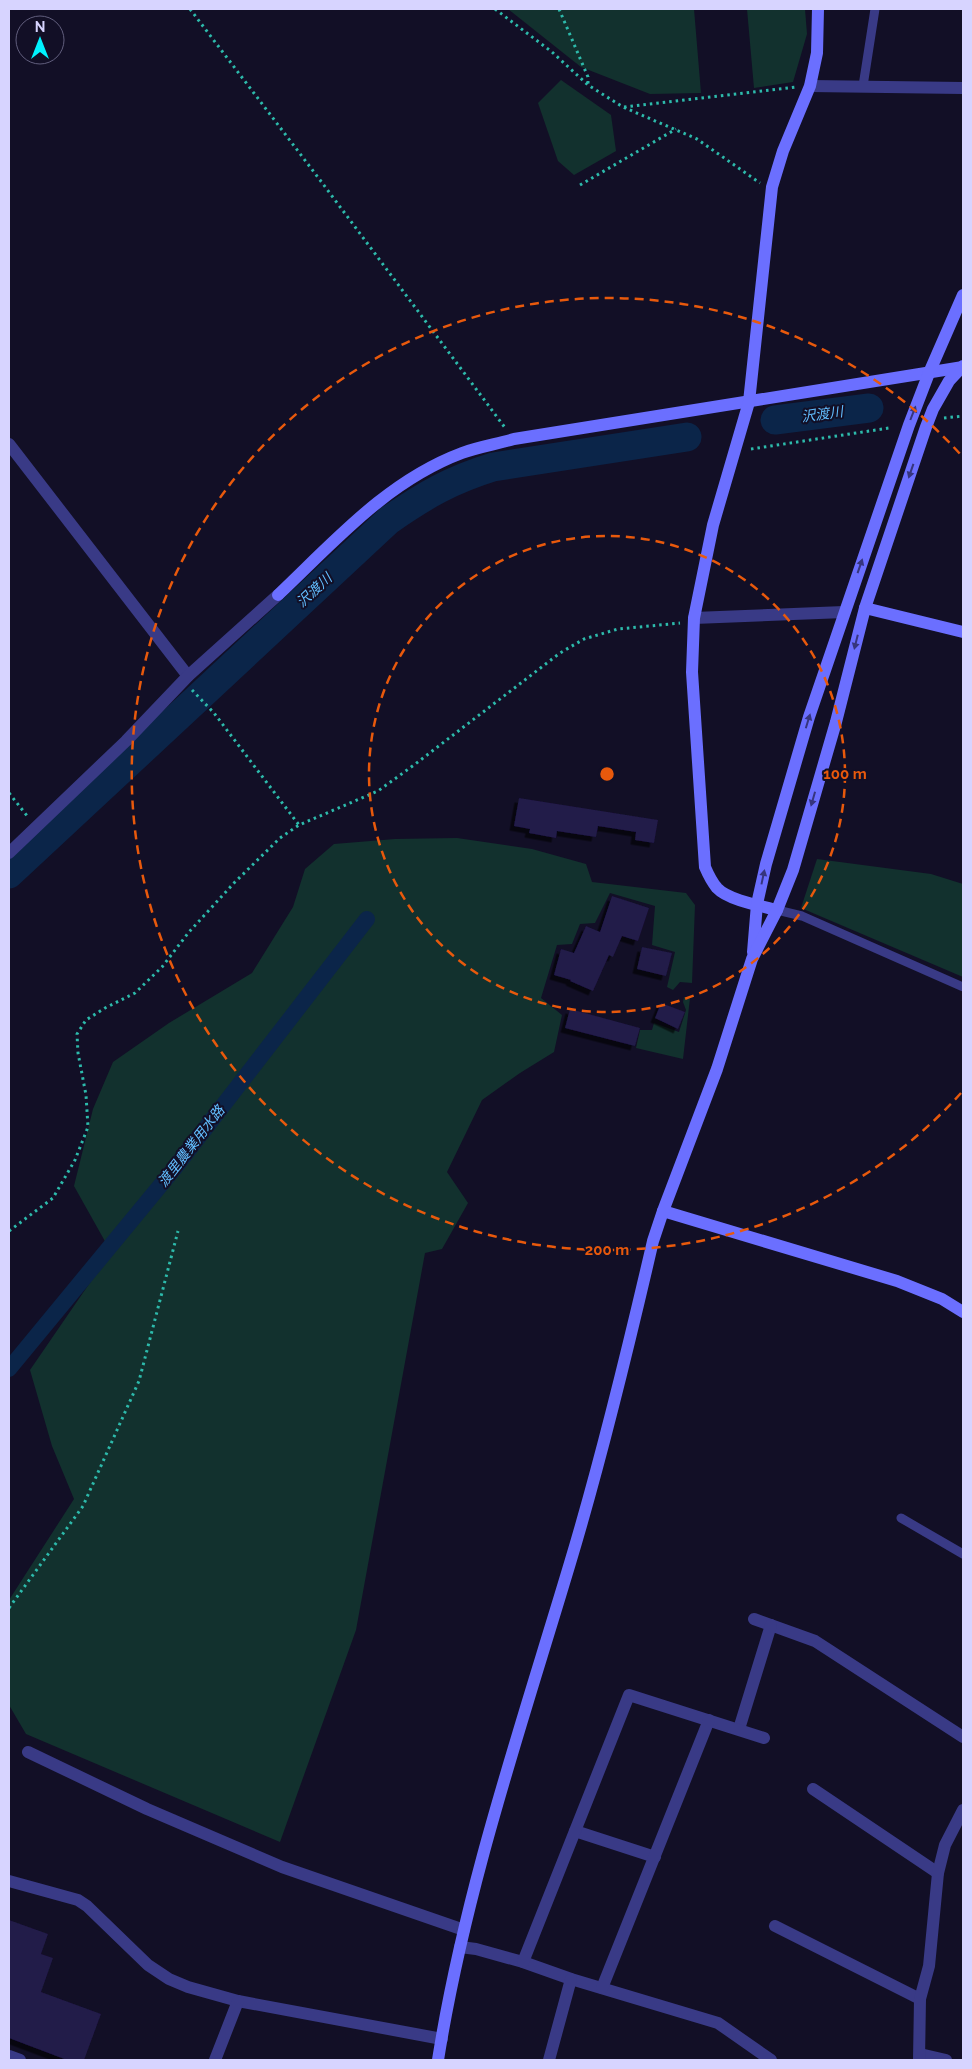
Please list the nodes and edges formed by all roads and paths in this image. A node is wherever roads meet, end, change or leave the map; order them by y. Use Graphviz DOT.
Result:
graph roads {
  1 [pos="190,9"];
  2 [pos="495,9"];
  3 [pos="559,9"];
  4 [pos="818,9"];
  5 [pos="875,9"];
  6 [pos="588,85"];
  7 [pos="810,86"];
  8 [pos="863,86"];
  9 [pos="963,88"];
  10 [pos="623,107"];
  11 [pos="676,129"];
  12 [pos="580,185"];
  13 [pos="772,188"];
  14 [pos="963,295"];
  15 [pos="963,367"];
  16 [pos="929,373"];
  17 [pos="749,402"];
  18 [pos="963,416"];
  19 [pos="944,418"];
  20 [pos="889,428"];
  21 [pos="514,439"];
  22 [pos="9,444"];
  23 [pos="751,449"];
  24 [pos="865,608"];
  25 [pos="844,612"];
  26 [pos="694,620"];
  27 [pos="963,632"];
  28 [pos="188,676"];
  29 [pos="195,693"];
  30 [pos="9,793"];
  31 [pos="299,825"];
  32 [pos="36,828"];
  33 [pos="9,853"];
  34 [pos="757,904"];
  35 [pos="777,910"];
  36 [pos="752,960"];
  37 [pos="963,987"];
  38 [pos="663,1211"];
  39 [pos="9,1231"];
  40 [pos="178,1231"];
  41 [pos="963,1312"];
  42 [pos="901,1518"];
  43 [pos="963,1554"];
  44 [pos="9,1608"];
  45 [pos="754,1619"];
  46 [pos="771,1626"];
  47 [pos="709,1720"];
  48 [pos="739,1729"];
  49 [pos="963,1737"];
  50 [pos="764,1738"];
  51 [pos="28,1752"];
  52 [pos="813,1789"];
  53 [pos="963,1810"];
  54 [pos="575,1831"];
  55 [pos="655,1857"];
  56 [pos="938,1873"];
  57 [pos="9,1881"];
  58 [pos="775,1926"];
  59 [pos="464,1930"];
  60 [pos="460,1947"];
  61 [pos="523,1962"];
  62 [pos="571,1979"];
  63 [pos="602,1988"];
  64 [pos="920,1999"];
  65 [pos="238,2001"];
  66 [pos="442,2039"];
  67 [pos="9,2056"];
  68 [pos="920,2057"];
  69 [pos="20,2060"];
  70 [pos="215,2060"];
  71 [pos="438,2060"];
  72 [pos="549,2060"];
  73 [pos="771,2060"];
  74 [pos="946,2060"];
  1 -- 21 [label="path"];
  2 -- 6 [label="path"];
  3 -- 6 [label="path"];
  4 -- 7 [label="street"];
  5 -- 8 [label="lane"];
  6 -- 10 [label="path"];
  7 -- 8 [label="street"];
  7 -- 10 [label="path"];
  7 -- 13 [label="street"];
  8 -- 9 [label="street"];
  10 -- 11 [label="path"];
  11 -- 12 [label="path"];
  11 -- 13 [label="path"];
  13 -- 17 [label="street"];
  14 -- 16 [label="street"];
  15 -- 16 [label="street"];
  15 -- 24 [label="street, one-way"];
  16 -- 17 [label="street"];
  25 -- 16 [label="street, one-way"];
  17 -- 21 [label="street"];
  17 -- 26 [label="street"];
  18 -- 19 [label="path"];
  20 -- 23 [label="path"];
  21 -- 28 [label="street"];
  22 -- 28 [label="street"];
  24 -- 27 [label="street"];
  24 -- 35 [label="street, one-way"];
  25 -- 26 [label="street"];
  34 -- 25 [label="street, one-way"];
  26 -- 31 [label="path"];
  26 -- 34 [label="street"];
  28 -- 32 [label="street"];
  29 -- 31 [label="path"];
  30 -- 32 [label="path"];
  31 -- 39 [label="path"];
  32 -- 33 [label="street"];
  34 -- 35 [label="street"];
  34 -- 36 [label="street"];
  35 -- 36 [label="street"];
  35 -- 37 [label="lane"];
  36 -- 38 [label="street"];
  38 -- 41 [label="street"];
  38 -- 59 [label="street"];
  40 -- 44 [label="path"];
  42 -- 43 [label="lane"];
  45 -- 46 [label="street"];
  46 -- 48 [label="street"];
  46 -- 49 [label="street"];
  47 -- 48 [label="street"];
  47 -- 54 [label="street"];
  47 -- 55 [label="street"];
  48 -- 50 [label="street"];
  51 -- 59 [label="street"];
  52 -- 56 [label="street"];
  53 -- 56 [label="street"];
  54 -- 55 [label="street"];
  54 -- 61 [label="street"];
  55 -- 63 [label="street"];
  56 -- 64 [label="street"];
  57 -- 65 [label="street"];
  58 -- 64 [label="street"];
  59 -- 60 [label="street"];
  60 -- 61 [label="street"];
  60 -- 66 [label="street"];
  61 -- 62 [label="street"];
  62 -- 63 [label="street"];
  62 -- 72 [label="street"];
  63 -- 73 [label="street"];
  64 -- 68 [label="street"];
  65 -- 66 [label="street"];
  65 -- 70 [label="street"];
  66 -- 71 [label="street"];
  67 -- 69 [label="street"];
  68 -- 74 [label="street"];
}
